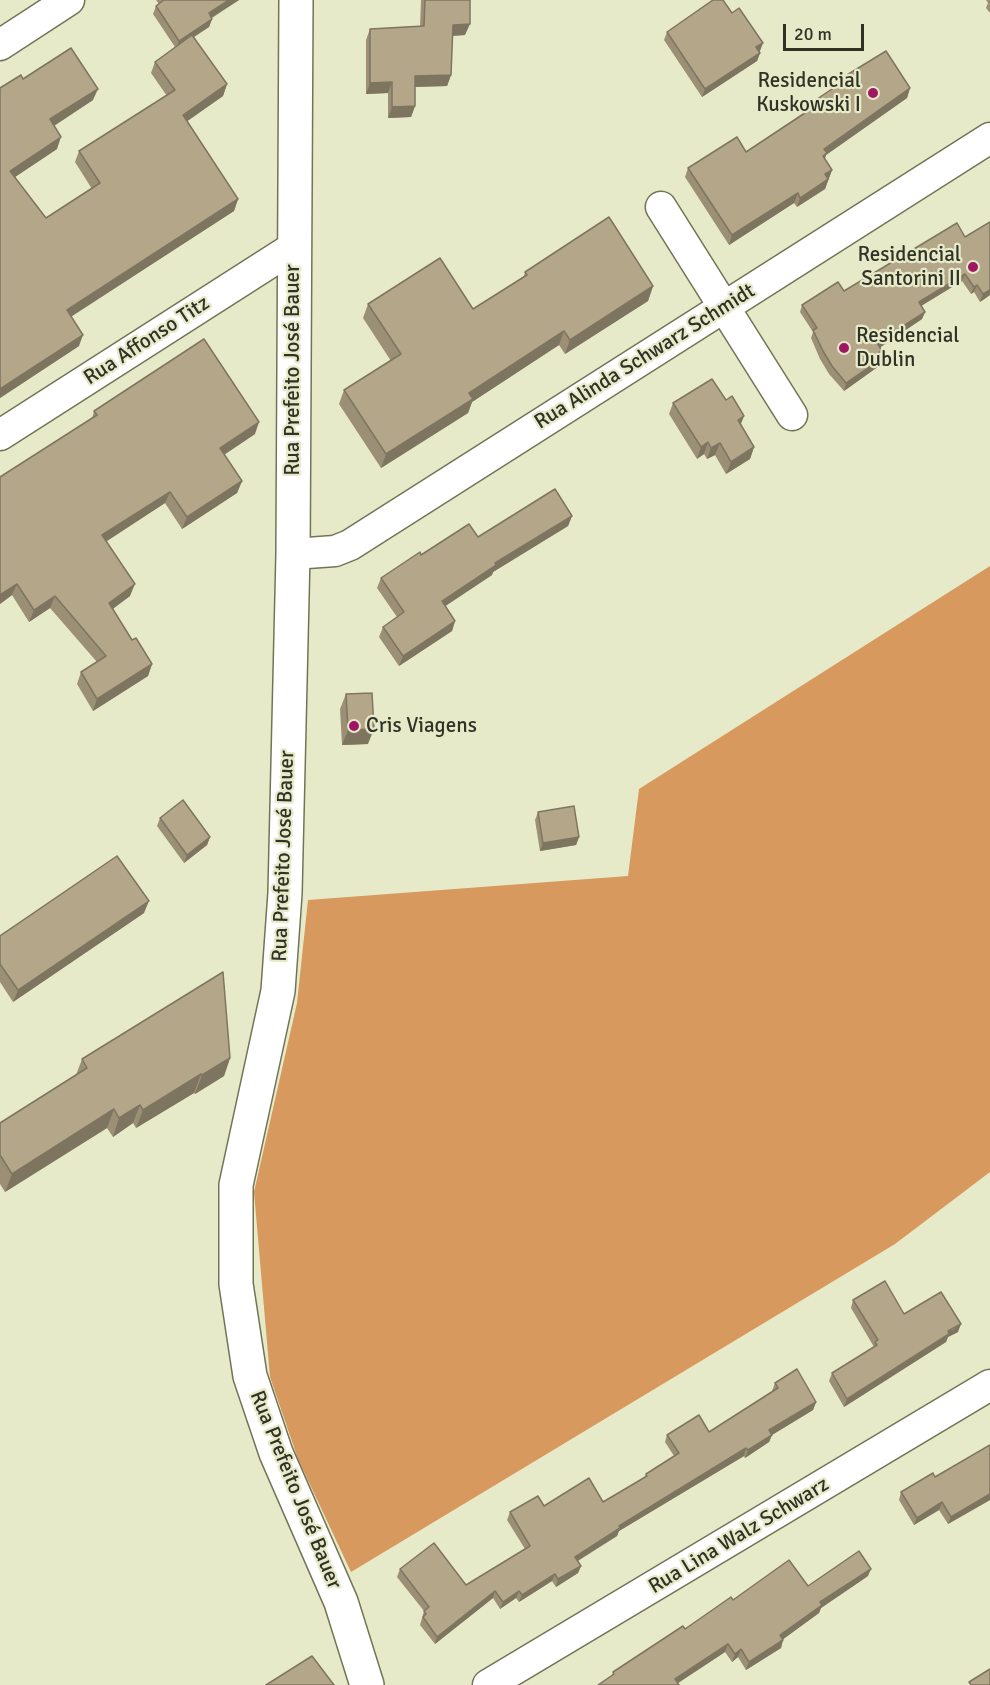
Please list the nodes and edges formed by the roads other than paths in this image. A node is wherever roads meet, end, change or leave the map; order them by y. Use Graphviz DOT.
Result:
graph roads {
  1 [pos="69,0"];
  2 [pos="296,0"];
  3 [pos="0,45"];
  4 [pos="990,138"];
  5 [pos="661,207"];
  6 [pos="294,247"];
  7 [pos="724,307"];
  8 [pos="792,416"];
  9 [pos="0,435"];
  10 [pos="292,554"];
  11 [pos="990,1385"];
  12 [pos="367,1685"];
  13 [pos="488,1685"];
  1 -- 3 [label="street"];
  2 -- 6 [label="street, Rua Prefeito José Bauer"];
  4 -- 7 [label="street, Rua Alinda Schwarz Schmidt"];
  5 -- 7 [label="street"];
  6 -- 9 [label="street, Rua Affonso Titz"];
  6 -- 10 [label="street, Rua Prefeito José Bauer"];
  7 -- 8 [label="street"];
  7 -- 10 [label="street, Rua Alinda Schwarz Schmidt"];
  10 -- 12 [label="street, Rua Prefeito José Bauer"];
  11 -- 13 [label="street, Rua Lina Walz Schwarz"];
}
